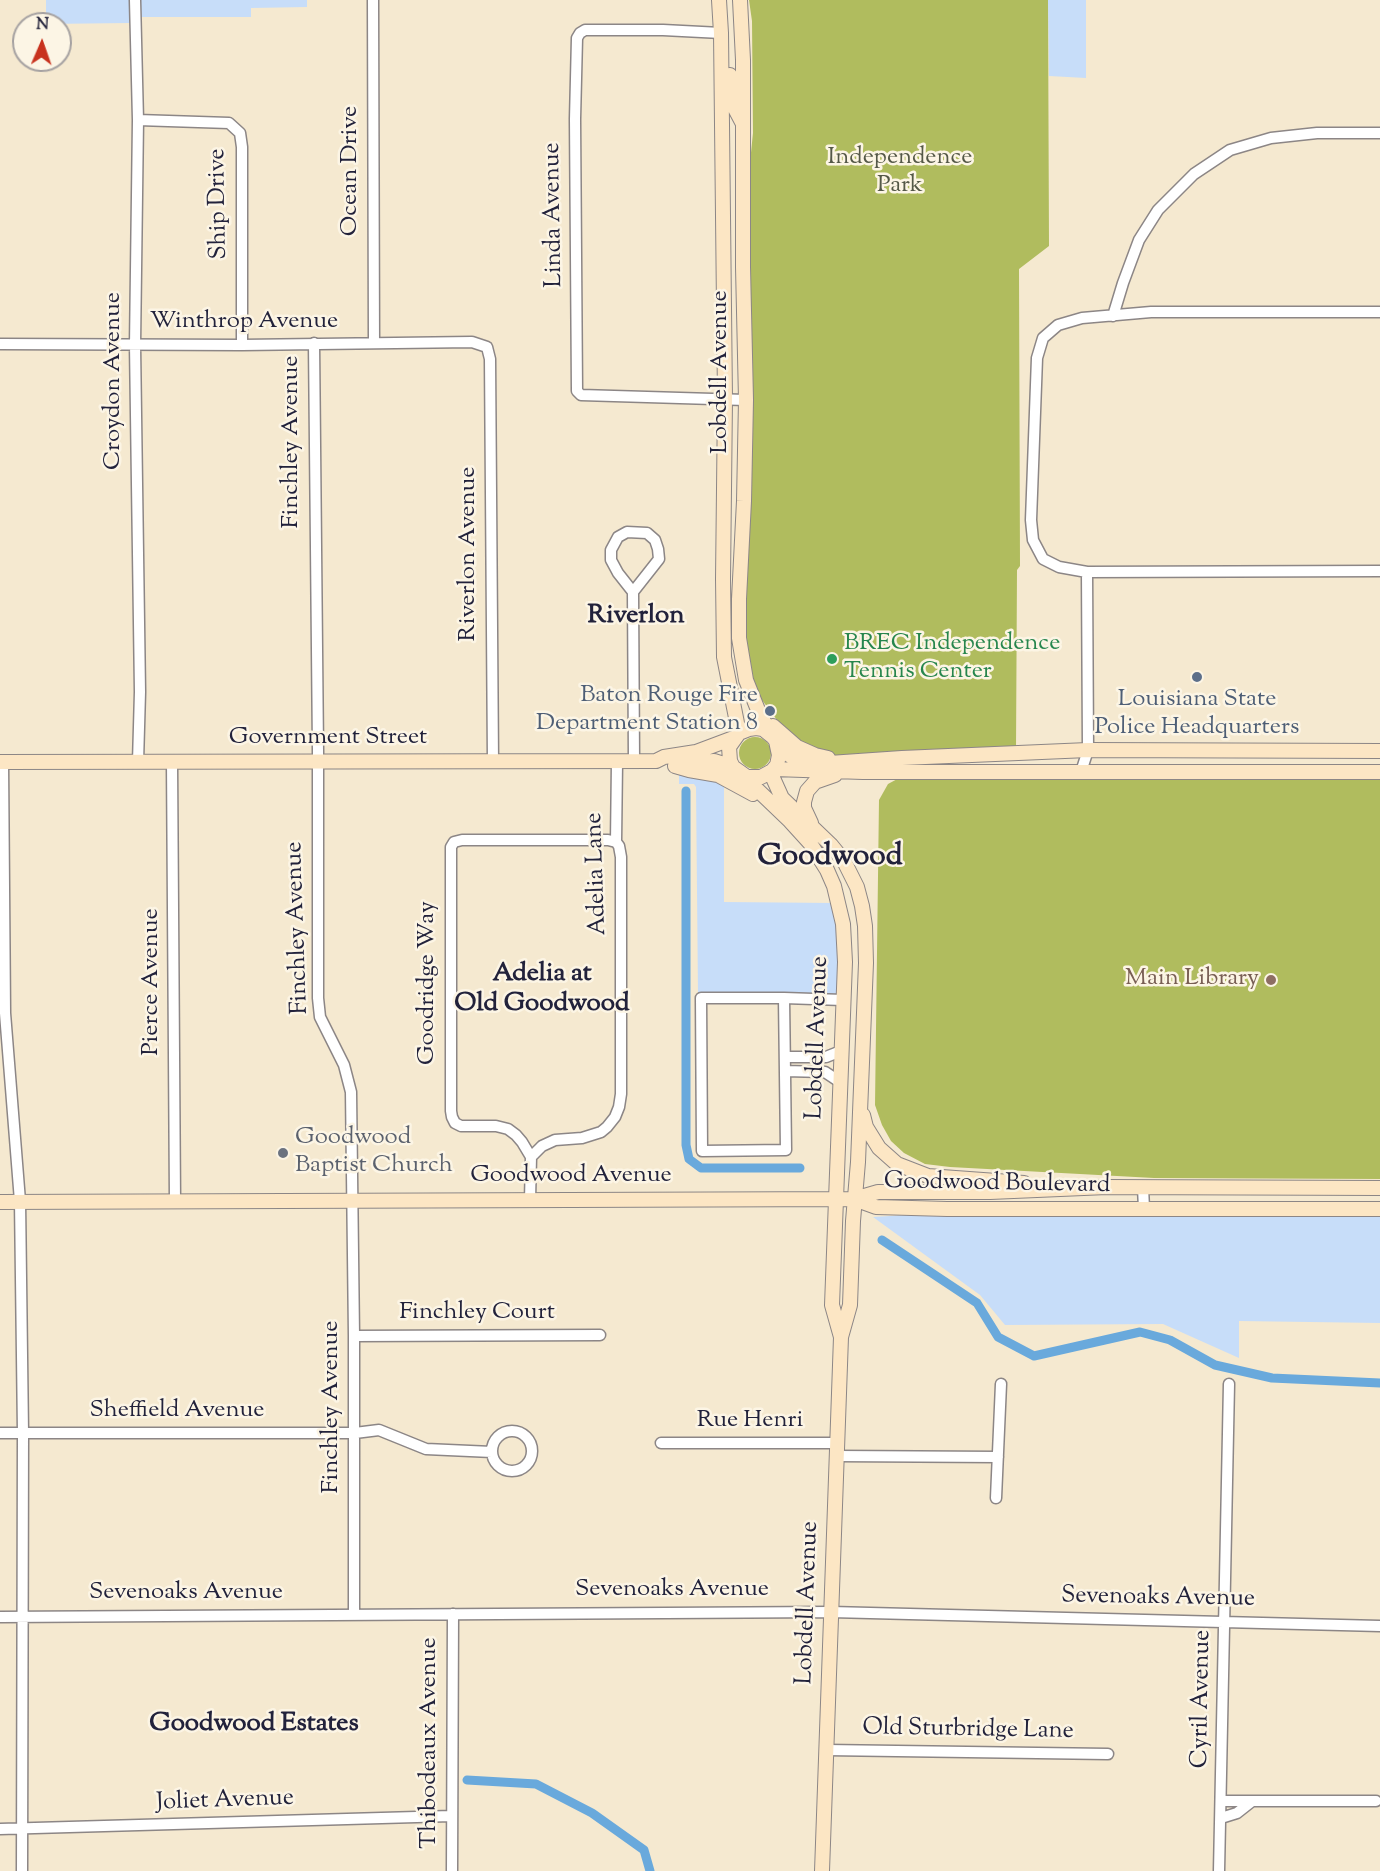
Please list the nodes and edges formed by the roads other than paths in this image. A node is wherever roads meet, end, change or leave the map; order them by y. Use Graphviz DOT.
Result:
graph roads {
  1 [pos="135,0"];
  2 [pos="373,0"];
  3 [pos="718,0"];
  4 [pos="740,0"];
  5 [pos="721,33"];
  6 [pos="138,120"];
  7 [pos="743,124"];
  8 [pos="1380,133"];
  9 [pos="1380,312"];
  10 [pos="1113,316"];
  11 [pos="314,343"];
  12 [pos="374,343"];
  13 [pos="0,345"];
  14 [pos="135,345"];
  15 [pos="242,345"];
  16 [pos="487,347"];
  17 [pos="725,399"];
  18 [pos="746,400"];
  19 [pos="1380,571"];
  20 [pos="1087,572"];
  21 [pos="633,592"];
  22 [pos="735,716"];
  23 [pos="760,716"];
  24 [pos="737,735"];
  25 [pos="776,742"];
  26 [pos="717,745"];
  27 [pos="1088,750"];
  28 [pos="1158,751"];
  29 [pos="1245,751"];
  30 [pos="1380,751"];
  31 [pos="634,761"];
  32 [pos="656,761"];
  33 [pos="1,762"];
  34 [pos="138,762"];
  35 [pos="172,762"];
  36 [pos="318,762"];
  37 [pos="493,762"];
  38 [pos="617,762"];
  39 [pos="675,766"];
  40 [pos="850,766"];
  41 [pos="773,770"];
  42 [pos="737,771"];
  43 [pos="1081,772"];
  44 [pos="1157,772"];
  45 [pos="1245,772"];
  46 [pos="1380,772"];
  47 [pos="766,799"];
  48 [pos="812,826"];
  49 [pos="616,842"];
  50 [pos="844,861"];
  51 [pos="827,870"];
  52 [pos="844,962"];
  53 [pos="866,963"];
  54 [pos="784,998"];
  55 [pos="843,1000"];
  56 [pos="3,1013"];
  57 [pos="841,1051"];
  58 [pos="785,1057"];
  59 [pos="785,1071"];
  60 [pos="840,1082"];
  61 [pos="860,1104"];
  62 [pos="531,1157"];
  63 [pos="1107,1187"];
  64 [pos="1143,1187"];
  65 [pos="1379,1188"];
  66 [pos="990,1192"];
  67 [pos="835,1199"];
  68 [pos="854,1199"];
  69 [pos="352,1200"];
  70 [pos="530,1200"];
  71 [pos="175,1201"];
  72 [pos="0,1202"];
  73 [pos="20,1202"];
  74 [pos="947,1209"];
  75 [pos="1144,1209"];
  76 [pos="1334,1209"];
  77 [pos="1380,1209"];
  78 [pos="600,1335"];
  79 [pos="354,1336"];
  80 [pos="841,1337"];
  81 [pos="1001,1384"];
  82 [pos="1229,1384"];
  83 [pos="0,1433"];
  84 [pos="23,1433"];
  85 [pos="355,1433"];
  86 [pos="661,1443"];
  87 [pos="838,1450"];
  88 [pos="492,1452"];
  89 [pos="998,1457"];
  90 [pos="996,1498"];
  91 [pos="831,1612"];
  92 [pos="354,1614"];
  93 [pos="453,1614"];
  94 [pos="0,1617"];
  95 [pos="22,1617"];
  96 [pos="1226,1622"];
  97 [pos="1380,1626"];
  98 [pos="826,1749"];
  99 [pos="1108,1754"];
  100 [pos="1221,1801"];
  101 [pos="1376,1801"];
  102 [pos="1251,1802"];
  103 [pos="451,1816"];
  104 [pos="1221,1818"];
  105 [pos="22,1828"];
  106 [pos="0,1829"];
  107 [pos="22,1871"];
  108 [pos="452,1871"];
  109 [pos="822,1871"];
  110 [pos="1220,1871"];
  1 -- 6 [label="street, Croydon Avenue"];
  2 -- 12 [label="street, Ocean Drive"];
  3 -- 5 [label="main road, Lobdell Avenue"];
  4 -- 7 [label="main road, Lobdell Avenue"];
  5 -- 7 [label="main road"];
  5 -- 17 [label="main road, Lobdell Avenue"];
  5 -- 17 [label="street, Linda Avenue"];
  6 -- 14 [label="street, Croydon Avenue"];
  6 -- 15 [label="street, Ship Drive"];
  7 -- 18 [label="main road, Lobdell Avenue"];
  8 -- 10 [label="street"];
  9 -- 10 [label="street"];
  10 -- 20 [label="street"];
  11 -- 12 [label="street, Winthrop Avenue"];
  11 -- 15 [label="street, Winthrop Avenue"];
  11 -- 36 [label="street, Finchley Avenue"];
  12 -- 16 [label="street, Winthrop Avenue"];
  13 -- 14 [label="street, Winthrop Avenue"];
  14 -- 15 [label="street, Winthrop Avenue"];
  14 -- 34 [label="street, Croydon Avenue"];
  16 -- 37 [label="street, Riverlon Avenue"];
  17 -- 18 [label="street"];
  17 -- 22 [label="main road, Lobdell Avenue"];
  18 -- 23 [label="main road, Lobdell Avenue"];
  19 -- 20 [label="street"];
  20 -- 27 [label="street"];
  21 -- 21 [label="street"];
  21 -- 31 [label="street"];
  22 -- 24 [label="main road, Lobdell Avenue"];
  22 -- 26 [label="main road"];
  23 -- 25 [label="main road, Lobdell Avenue"];
  23 -- 40 [label="main road"];
  24 -- 25 [label="main road"];
  24 -- 26 [label="main road, Government Street"];
  24 -- 42 [label="main road"];
  25 -- 40 [label="main road"];
  25 -- 41 [label="main road"];
  26 -- 32 [label="main road, Government Street"];
  27 -- 28 [label="main road"];
  27 -- 40 [label="main road"];
  27 -- 43 [label="street"];
  28 -- 29 [label="main road"];
  28 -- 44 [label="street"];
  29 -- 30 [label="main road"];
  29 -- 45 [label="street"];
  31 -- 32 [label="main road, Government Street"];
  31 -- 38 [label="main road, Government Street"];
  32 -- 39 [label="main road, Government Street"];
  33 -- 34 [label="main road, Government Street"];
  33 -- 56 [label="street"];
  34 -- 35 [label="main road, Government Street"];
  35 -- 36 [label="main road, Government Street"];
  35 -- 71 [label="street, Pierce Avenue"];
  36 -- 37 [label="main road, Government Street"];
  36 -- 69 [label="street, Finchley Avenue"];
  37 -- 38 [label="main road, Government Street"];
  38 -- 49 [label="street, Adelia Lane"];
  39 -- 42 [label="main road, Government Street"];
  39 -- 47 [label="main road"];
  40 -- 41 [label="main road"];
  40 -- 43 [label="main road"];
  40 -- 48 [label="main road"];
  41 -- 42 [label="main road"];
  41 -- 48 [label="main road, Lobdell Avenue"];
  42 -- 47 [label="main road, Lobdell Avenue"];
  43 -- 44 [label="main road"];
  44 -- 45 [label="main road"];
  45 -- 46 [label="main road"];
  47 -- 51 [label="main road, Lobdell Avenue"];
  48 -- 50 [label="main road, Lobdell Avenue"];
  49 -- 62 [label="street, Adelia Lane"];
  49 -- 62 [label="street, Goodridge Way"];
  50 -- 51 [label="main road"];
  50 -- 53 [label="main road, Lobdell Avenue"];
  51 -- 52 [label="main road, Lobdell Avenue"];
  52 -- 53 [label="main road"];
  52 -- 55 [label="main road, Lobdell Avenue"];
  53 -- 61 [label="main road, Lobdell Avenue"];
  54 -- 55 [label="street"];
  54 -- 58 [label="street"];
  54 -- 59 [label="street"];
  55 -- 57 [label="main road, Lobdell Avenue"];
  56 -- 73 [label="street"];
  57 -- 58 [label="street"];
  57 -- 60 [label="main road, Lobdell Avenue"];
  58 -- 59 [label="street"];
  59 -- 60 [label="street"];
  60 -- 67 [label="main road, Lobdell Avenue"];
  61 -- 63 [label="main road"];
  61 -- 68 [label="main road, Lobdell Avenue"];
  62 -- 70 [label="street"];
  63 -- 64 [label="main road, Goodwood Boulevard"];
  63 -- 66 [label="main road, Goodwood Boulevard"];
  64 -- 65 [label="main road, Goodwood Boulevard"];
  64 -- 75 [label="street"];
  65 -- 76 [label="main road"];
  66 -- 68 [label="main road, Goodwood Boulevard"];
  66 -- 74 [label="main road"];
  67 -- 68 [label="main road, Goodwood Avenue"];
  67 -- 70 [label="main road, Goodwood Avenue"];
  67 -- 80 [label="main road, Lobdell Avenue"];
  68 -- 74 [label="main road, Goodwood Boulevard"];
  68 -- 80 [label="main road, Lobdell Avenue"];
  69 -- 70 [label="main road, Goodwood Avenue"];
  69 -- 71 [label="main road, Goodwood Avenue"];
  69 -- 79 [label="street, Finchley Avenue"];
  71 -- 73 [label="main road, Goodwood Avenue"];
  72 -- 73 [label="main road, Goodwood Avenue"];
  73 -- 84 [label="street"];
  74 -- 75 [label="main road, Goodwood Boulevard"];
  75 -- 76 [label="main road, Goodwood Boulevard"];
  76 -- 77 [label="main road, Goodwood Boulevard"];
  78 -- 79 [label="street, Finchley Court"];
  79 -- 85 [label="street, Finchley Avenue"];
  80 -- 87 [label="main road, Lobdell Avenue"];
  81 -- 89 [label="street"];
  82 -- 96 [label="street, Cyril Avenue"];
  83 -- 84 [label="street, Sheffield Avenue"];
  84 -- 85 [label="street, Sheffield Avenue"];
  84 -- 95 [label="street"];
  85 -- 88 [label="street, Sheffield Avenue"];
  85 -- 92 [label="street, Finchley Avenue"];
  86 -- 87 [label="street, Rue Henri"];
  87 -- 89 [label="street, Rue Henri"];
  87 -- 91 [label="main road, Lobdell Avenue"];
  89 -- 90 [label="street"];
  91 -- 93 [label="street, Sevenoaks Avenue"];
  91 -- 96 [label="street, Sevenoaks Avenue"];
  91 -- 98 [label="main road, Lobdell Avenue"];
  92 -- 93 [label="street, Sevenoaks Avenue"];
  92 -- 95 [label="street, Sevenoaks Avenue"];
  93 -- 103 [label="street, Thibodeaux Avenue"];
  94 -- 95 [label="street, Sevenoaks Avenue"];
  95 -- 105 [label="street"];
  96 -- 97 [label="street, Sevenoaks Avenue"];
  96 -- 100 [label="street, Cyril Avenue"];
  98 -- 99 [label="street, Old Sturbridge Lane"];
  98 -- 109 [label="main road, Lobdell Avenue"];
  100 -- 102 [label="street"];
  100 -- 104 [label="street, Cyril Avenue"];
  101 -- 102 [label="street"];
  102 -- 104 [label="street"];
  103 -- 105 [label="street, Joliet Avenue"];
  103 -- 108 [label="street, Thibodeaux Avenue"];
  104 -- 110 [label="street, Cyril Avenue"];
  105 -- 106 [label="street, Joliet Avenue"];
  105 -- 107 [label="street"];
}
